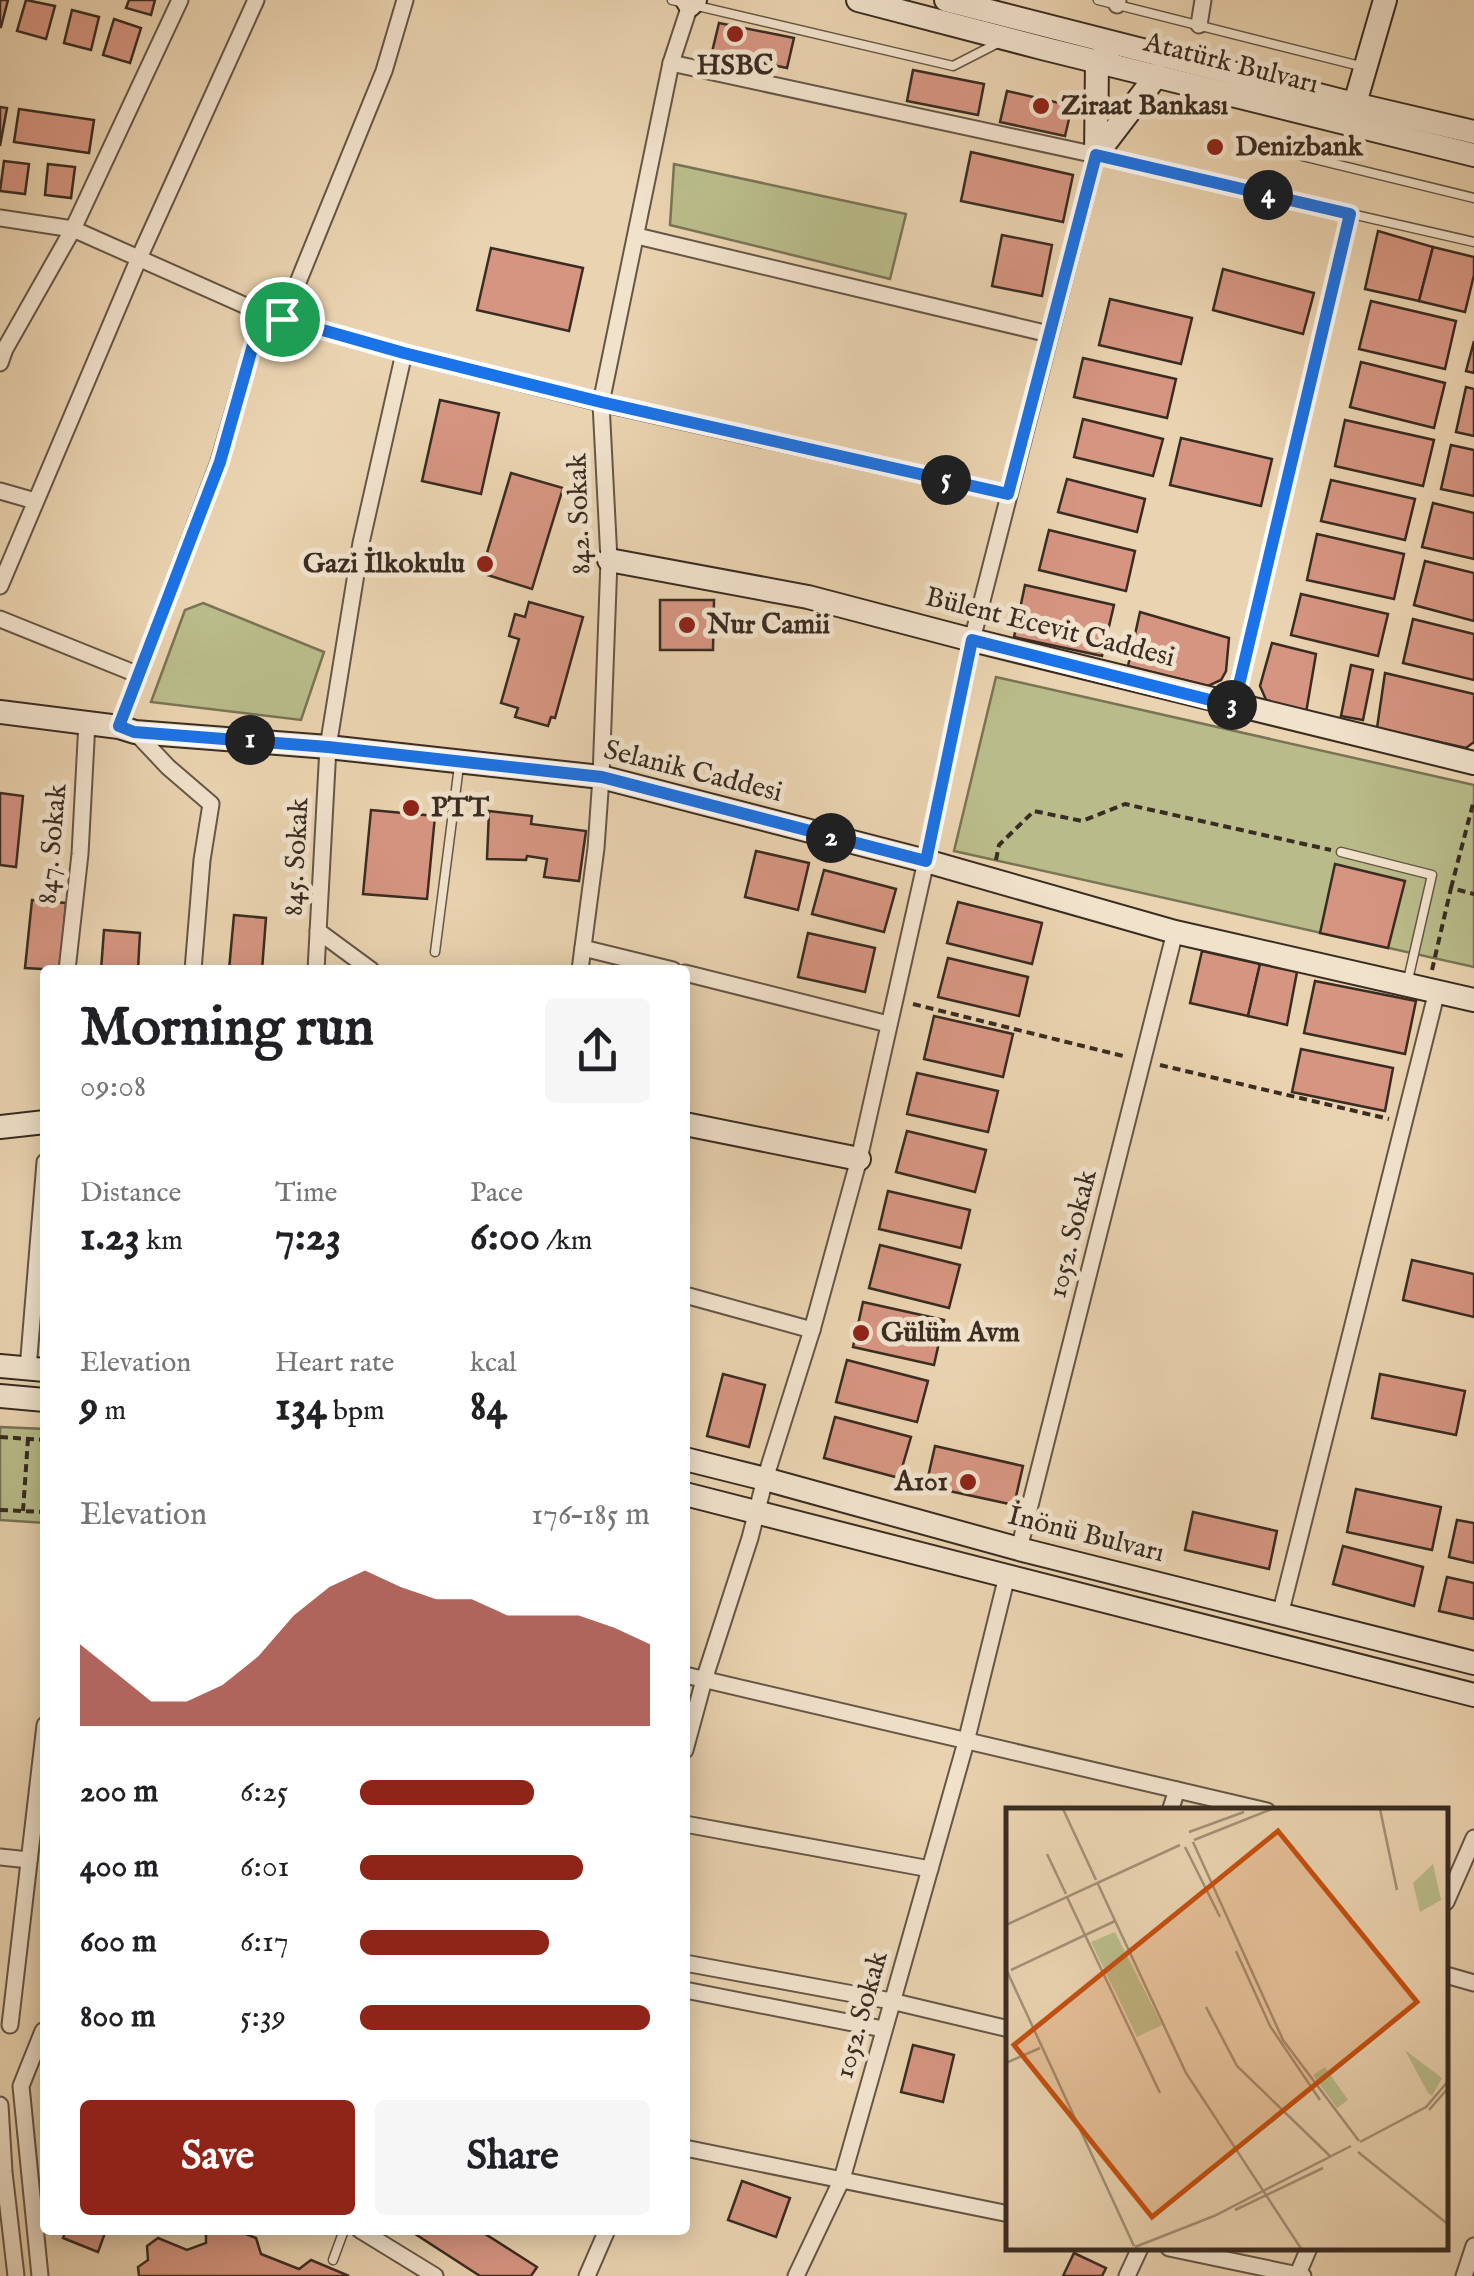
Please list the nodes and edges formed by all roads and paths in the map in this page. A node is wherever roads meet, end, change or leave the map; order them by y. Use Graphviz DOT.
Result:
graph roads {
  1 [pos="180,0"];
  2 [pos="256,0"];
  3 [pos="405,0"];
  4 [pos="858,0"];
  5 [pos="946,0"];
  6 [pos="1098,0"];
  7 [pos="1204,0"];
  8 [pos="1385,0"];
  9 [pos="686,1"];
  10 [pos="1117,2"];
  11 [pos="1199,25"];
  12 [pos="1007,39"];
  13 [pos="1119,45"];
  14 [pos="671,62"];
  15 [pos="1097,62"];
  16 [pos="1365,68"];
  17 [pos="1157,76"];
  18 [pos="1352,114"];
  19 [pos="1474,132"];
  20 [pos="1261,146"];
  21 [pos="1096,155"];
  22 [pos="1474,155"];
  23 [pos="1474,198"];
  24 [pos="1350,214"];
  25 [pos="0,218"];
  26 [pos="73,229"];
  27 [pos="637,236"];
  28 [pos="1474,242"];
  29 [pos="139,258"];
  30 [pos="262,313"];
  31 [pos="282,319"];
  32 [pos="1049,334"];
  33 [pos="2,353"];
  34 [pos="404,353"];
  35 [pos="601,402"];
  36 [pos="0,490"];
  37 [pos="1008,494"];
  38 [pos="35,501"];
  39 [pos="609,560"];
  40 [pos="0,586"];
  41 [pos="0,619"];
  42 [pos="972,640"];
  43 [pos="139,675"];
  44 [pos="1234,706"];
  45 [pos="0,712"];
  46 [pos="87,722"];
  47 [pos="127,729"];
  48 [pos="328,747"];
  49 [pos="460,762"];
  50 [pos="1474,763"];
  51 [pos="602,777"];
  52 [pos="1474,800"];
  53 [pos="1340,852"];
  54 [pos="926,861"];
  55 [pos="992,880"];
  56 [pos="1451,888"];
  57 [pos="1474,894"];
  58 [pos="318,931"];
  59 [pos="1175,932"];
  60 [pos="583,948"];
  61 [pos="434,952"];
  62 [pos="68,965"];
  63 [pos="193,965"];
  64 [pos="316,965"];
  65 [pos="364,965"];
  66 [pos="581,965"];
  67 [pos="653,965"];
  68 [pos="690,974"];
  69 [pos="1423,988"];
  70 [pos="894,999"];
  71 [pos="1474,1000"];
  72 [pos="888,1024"];
  73 [pos="1033,1033"];
  74 [pos="1277,1094"];
  75 [pos="1404,1122"];
  76 [pos="40,1123"];
  77 [pos="690,1125"];
  78 [pos="0,1127"];
  79 [pos="859,1159"];
  80 [pos="40,1291"];
  81 [pos="690,1296"];
  82 [pos="812,1330"];
  83 [pos="0,1366"];
  84 [pos="37,1369"];
  85 [pos="0,1396"];
  86 [pos="40,1400"];
  87 [pos="0,1437"];
  88 [pos="28,1439"];
  89 [pos="40,1440"];
  90 [pos="690,1460"];
  91 [pos="765,1478"];
  92 [pos="690,1495"];
  93 [pos="0,1510"];
  94 [pos="756,1511"];
  95 [pos="23,1512"];
  96 [pos="40,1512"];
  97 [pos="1020,1550"];
  98 [pos="1008,1576"];
  99 [pos="1280,1615"];
  100 [pos="1474,1664"];
  101 [pos="690,1676"];
  102 [pos="704,1680"];
  103 [pos="1474,1695"];
  104 [pos="690,1732"];
  105 [pos="966,1742"];
  106 [pos="1177,1790"];
  107 [pos="1171,1808"];
  108 [pos="1254,1808"];
  109 [pos="40,1810"];
  110 [pos="690,1825"];
  111 [pos="1474,1838"];
  112 [pos="0,1857"];
  113 [pos="29,1860"];
  114 [pos="930,1869"];
  115 [pos="1449,1895"];
  116 [pos="690,1964"];
  117 [pos="1449,1976"];
  118 [pos="1474,1983"];
  119 [pos="690,1991"];
  120 [pos="891,2000"];
  121 [pos="5,2024"];
  122 [pos="1006,2028"];
  123 [pos="883,2029"];
  124 [pos="40,2030"];
  125 [pos="40,2041"];
  126 [pos="0,2106"];
  127 [pos="28,2140"];
  128 [pos="40,2143"];
  129 [pos="690,2149"];
  130 [pos="842,2179"];
  131 [pos="1006,2213"];
  132 [pos="342,2235"];
  133 [pos="368,2235"];
  134 [pos="606,2235"];
  135 [pos="1474,2246"];
  136 [pos="1139,2251"];
  137 [pos="1183,2251"];
  138 [pos="1308,2251"];
  139 [pos="333,2260"];
  140 [pos="16,2276"];
  141 [pos="40,2276"];
  142 [pos="434,2276"];
  143 [pos="587,2276"];
  144 [pos="796,2276"];
  145 [pos="1127,2276"];
  146 [pos="1299,2276"];
  147 [pos="1464,2276"];
  1 -- 26 [label="street"];
  2 -- 29 [label="street"];
  3 -- 31 [label="street"];
  4 -- 12 [label="main road, Atatürk Bulvarı"];
  5 -- 13 [label="main road, Atatürk Bulvarı"];
  6 -- 10 [label="lane"];
  7 -- 11 [label="street"];
  8 -- 16 [label="main road"];
  9 -- 12 [label="lane"];
  9 -- 14 [label="street, 842. Sokak"];
  10 -- 11 [label="lane"];
  11 -- 16 [label="lane"];
  12 -- 15 [label="main road, Atatürk Bulvarı"];
  13 -- 15 [label="main road"];
  13 -- 18 [label="main road, Atatürk Bulvarı"];
  14 -- 21 [label="street"];
  14 -- 27 [label="street, 842. Sokak"];
  15 -- 17 [label="main road, Atatürk Bulvarı"];
  15 -- 21 [label="main road"];
  16 -- 18 [label="main road"];
  17 -- 18 [label="main road, Atatürk Bulvarı"];
  17 -- 21 [label="main road"];
  18 -- 19 [label="main road, Atatürk Bulvarı"];
  18 -- 22 [label="main road, Atatürk Bulvarı"];
  20 -- 23 [label="lane"];
  21 -- 24 [label="lane"];
  21 -- 32 [label="street"];
  24 -- 28 [label="lane"];
  24 -- 44 [label="street"];
  25 -- 26 [label="street"];
  26 -- 29 [label="street"];
  26 -- 33 [label="street"];
  27 -- 32 [label="street"];
  27 -- 35 [label="street, 842. Sokak"];
  29 -- 30 [label="street"];
  29 -- 38 [label="street"];
  30 -- 31 [label="street"];
  30 -- 43 [label="street"];
  31 -- 34 [label="street"];
  32 -- 37 [label="street"];
  34 -- 35 [label="street"];
  34 -- 48 [label="street, 845. Sokak"];
  35 -- 37 [label="street"];
  35 -- 39 [label="street, 842. Sokak"];
  36 -- 38 [label="street"];
  37 -- 42 [label="street"];
  38 -- 40 [label="street"];
  39 -- 42 [label="main road, Bülent Ecevit Caddesi"];
  39 -- 51 [label="street, 842. Sokak"];
  41 -- 43 [label="street"];
  42 -- 44 [label="main road, Bülent Ecevit Caddesi"];
  42 -- 54 [label="street"];
  43 -- 47 [label="street"];
  44 -- 50 [label="main road, Bülent Ecevit Caddesi"];
  45 -- 46 [label="main road, Selanik Caddesi"];
  46 -- 47 [label="main road, Selanik Caddesi"];
  46 -- 62 [label="street, 847. Sokak"];
  47 -- 48 [label="main road, Selanik Caddesi"];
  47 -- 63 [label="street"];
  48 -- 49 [label="main road, Selanik Caddesi"];
  48 -- 58 [label="street, 845. Sokak"];
  49 -- 51 [label="main road, Selanik Caddesi"];
  49 -- 61 [label="lane"];
  51 -- 54 [label="main road, Selanik Caddesi"];
  51 -- 60 [label="street, 842. Sokak"];
  52 -- 56 [label="path"];
  53 -- 55 [label="path"];
  53 -- 69 [label="lane"];
  54 -- 55 [label="main road, Selanik Caddesi"];
  54 -- 70 [label="street"];
  55 -- 59 [label="main road, Selanik Caddesi"];
  56 -- 57 [label="path"];
  56 -- 69 [label="path"];
  58 -- 64 [label="street, 845. Sokak"];
  58 -- 65 [label="street"];
  59 -- 69 [label="main road, Selanik Caddesi"];
  59 -- 97 [label="street, 1052. Sokak"];
  60 -- 66 [label="street, 842. Sokak"];
  60 -- 67 [label="street"];
  68 -- 72 [label="street"];
  69 -- 71 [label="main road, Selanik Caddesi"];
  69 -- 75 [label="street"];
  70 -- 72 [label="street"];
  70 -- 73 [label="path"];
  72 -- 79 [label="street"];
  74 -- 75 [label="path"];
  75 -- 99 [label="street"];
  76 -- 78 [label="main road"];
  77 -- 79 [label="main road"];
  79 -- 82 [label="street"];
  80 -- 84 [label="street"];
  81 -- 82 [label="street"];
  82 -- 91 [label="street"];
  83 -- 84 [label="main road"];
  85 -- 86 [label="main road"];
  87 -- 88 [label="path"];
  88 -- 89 [label="path"];
  88 -- 95 [label="path"];
  90 -- 91 [label="main road, İnönü Bulvarı"];
  91 -- 94 [label="street"];
  91 -- 97 [label="main road, İnönü Bulvarı"];
  92 -- 94 [label="main road"];
  93 -- 95 [label="path"];
  94 -- 98 [label="main road"];
  94 -- 102 [label="street"];
  95 -- 96 [label="path"];
  97 -- 99 [label="main road, İnönü Bulvarı"];
  98 -- 103 [label="main road"];
  98 -- 105 [label="street, 1052. Sokak"];
  99 -- 100 [label="main road, İnönü Bulvarı"];
  101 -- 102 [label="street"];
  102 -- 104 [label="street"];
  102 -- 105 [label="street"];
  105 -- 106 [label="street"];
  105 -- 114 [label="street, 1052. Sokak"];
  106 -- 107 [label="street"];
  106 -- 108 [label="street"];
  109 -- 113 [label="street"];
  110 -- 114 [label="street"];
  111 -- 115 [label="street"];
  112 -- 113 [label="street"];
  113 -- 121 [label="street"];
  114 -- 120 [label="street, 1052. Sokak"];
  116 -- 120 [label="street"];
  117 -- 118 [label="street"];
  119 -- 123 [label="street"];
  120 -- 122 [label="street"];
  120 -- 123 [label="street, 1052. Sokak"];
  121 -- 124 [label="street"];
  123 -- 130 [label="street, 1052. Sokak"];
  125 -- 127 [label="street"];
  126 -- 140 [label="street"];
  127 -- 128 [label="street"];
  127 -- 141 [label="street"];
  129 -- 130 [label="street"];
  130 -- 131 [label="street"];
  130 -- 144 [label="street, 1052. Sokak"];
  132 -- 139 [label="lane"];
  133 -- 142 [label="street"];
  134 -- 143 [label="street"];
  135 -- 147 [label="street"];
  136 -- 145 [label="street"];
  137 -- 146 [label="street"];
  138 -- 146 [label="street"];
}
